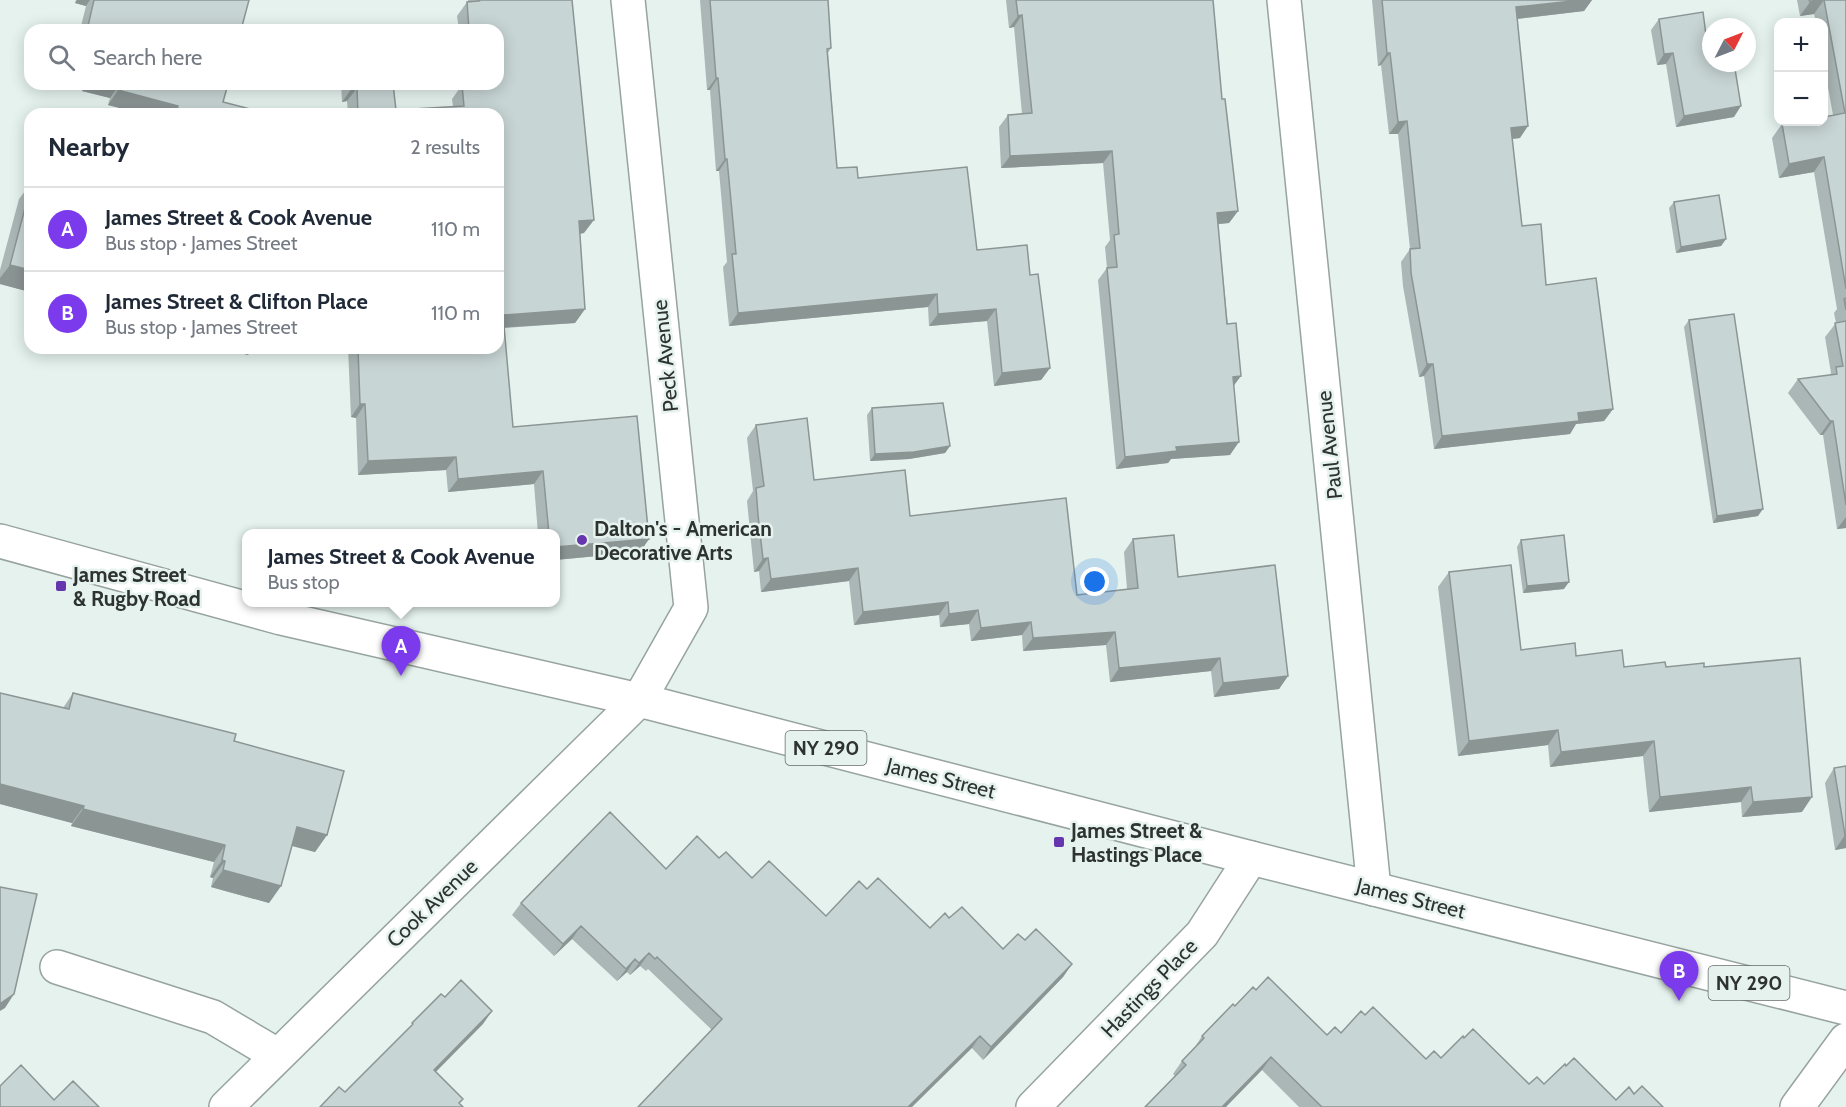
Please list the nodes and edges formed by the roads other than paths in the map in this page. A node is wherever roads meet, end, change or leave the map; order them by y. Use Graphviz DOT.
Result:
graph roads {
  1 [pos="628,0"];
  2 [pos="1284,0"];
  3 [pos="0,541"];
  4 [pos="639,700"];
  5 [pos="1251,858"];
  6 [pos="1374,889"];
  7 [pos="57,967"];
  8 [pos="1846,1008"];
  9 [pos="1846,1041"];
  10 [pos="278,1054"];
  11 [pos="226,1107"];
  12 [pos="1033,1107"];
  13 [pos="1797,1107"];
  1 -- 4 [label="street, Peck Avenue"];
  2 -- 6 [label="street, Paul Avenue"];
  3 -- 4 [label="street, James Street / NY 290"];
  4 -- 5 [label="street, James Street / NY 290"];
  4 -- 10 [label="street, Cook Avenue"];
  5 -- 6 [label="street, James Street / NY 290"];
  5 -- 12 [label="street, Hastings Place"];
  6 -- 8 [label="street, James Street / NY 290"];
  7 -- 10 [label="street"];
  9 -- 13 [label="street"];
  10 -- 11 [label="street, Cook Avenue"];
}
